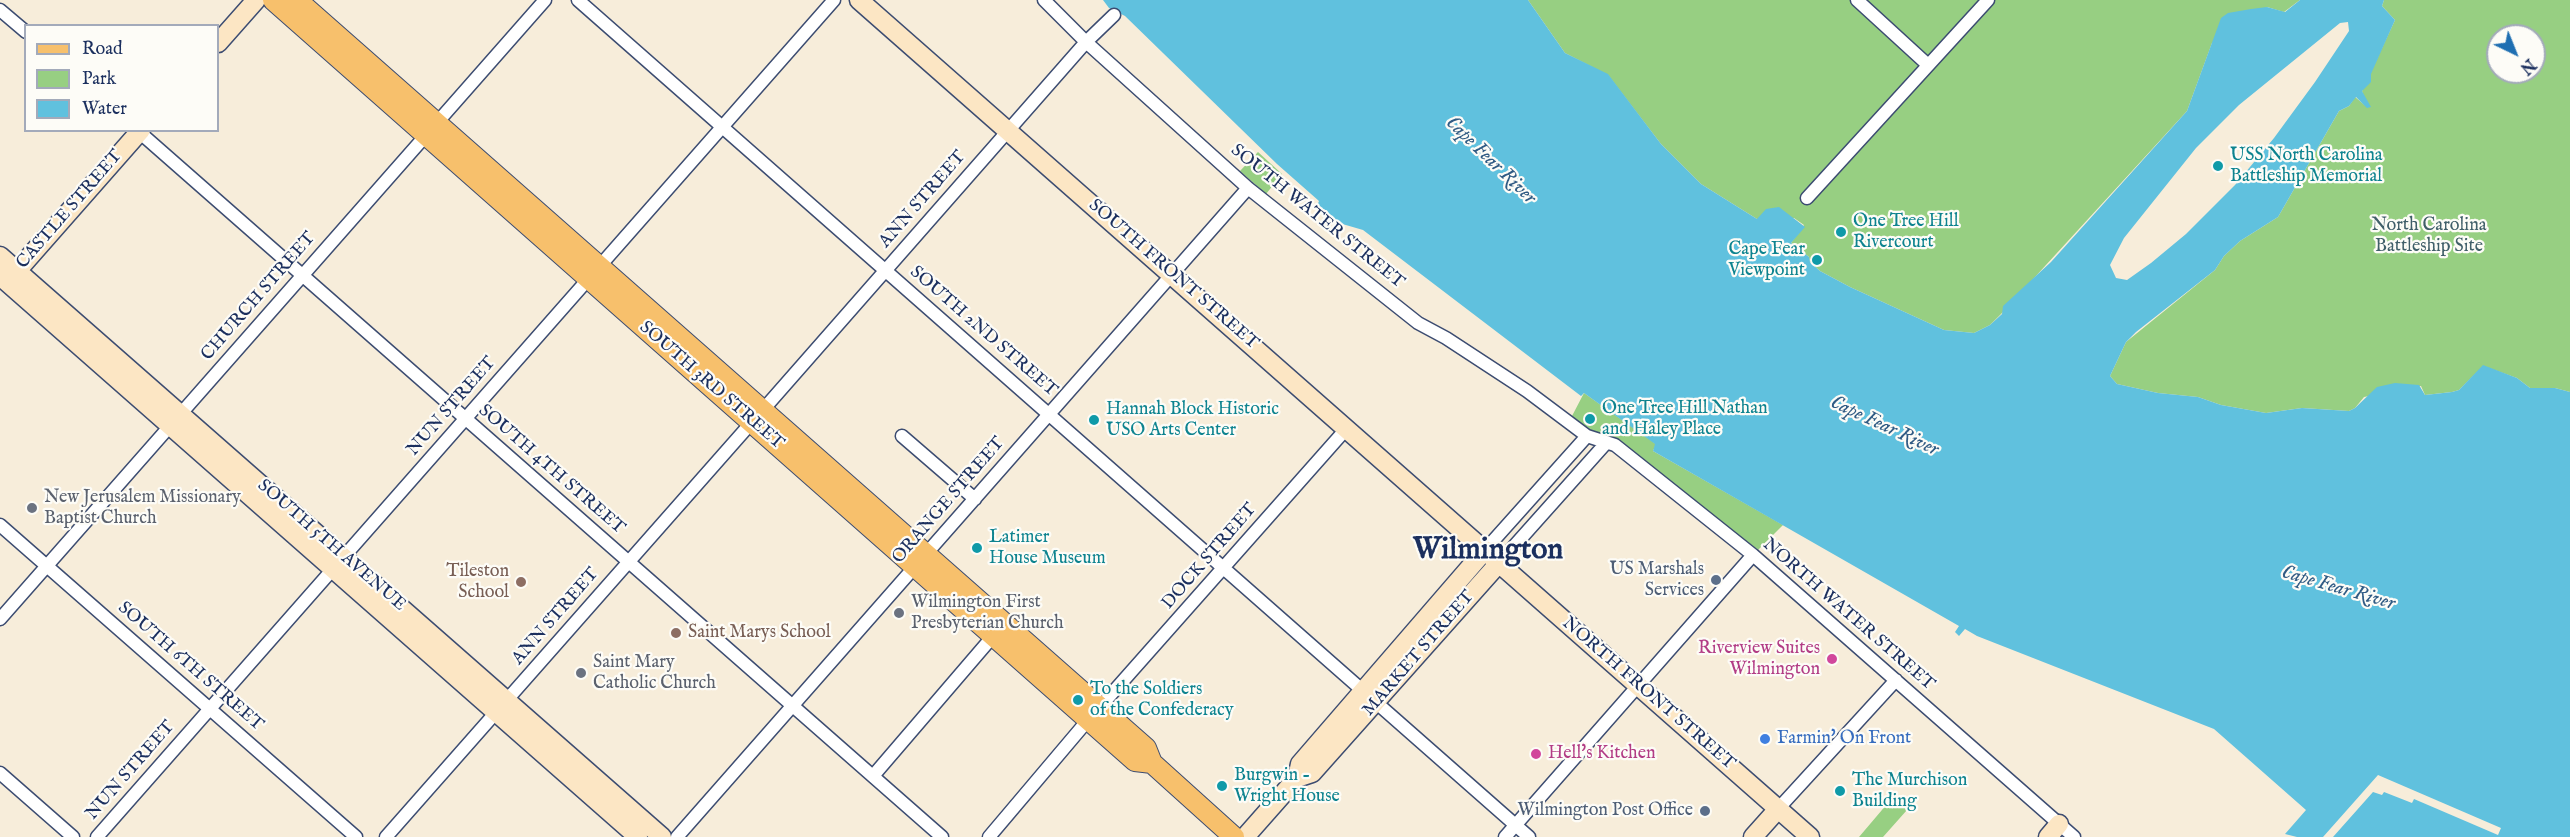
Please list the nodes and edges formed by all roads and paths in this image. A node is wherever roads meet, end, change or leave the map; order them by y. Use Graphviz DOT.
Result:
graph roads {
  1 [pos="256,0"];
  2 [pos="273,0"];
  3 [pos="297,0"];
  4 [pos="544,0"];
  5 [pos="578,0"];
  6 [pos="834,0"];
  7 [pos="859,0"];
  8 [pos="1044,0"];
  9 [pos="1857,0"];
  10 [pos="1989,0"];
  11 [pos="0,10"];
  12 [pos="1114,15"];
  13 [pos="24,30"];
  14 [pos="219,42"];
  15 [pos="1086,42"];
  16 [pos="1928,65"];
  17 [pos="722,127"];
  18 [pos="431,129"];
  19 [pos="1008,131"];
  20 [pos="138,132"];
  21 [pos="140,132"];
  22 [pos="1248,188"];
  23 [pos="1807,198"];
  24 [pos="0,256"];
  25 [pos="885,270"];
  26 [pos="594,273"];
  27 [pos="1172,274"];
  28 [pos="302,275"];
  29 [pos="6,280"];
  30 [pos="1049,414"];
  31 [pos="757,416"];
  32 [pos="465,419"];
  33 [pos="175,420"];
  34 [pos="1347,428"];
  35 [pos="902,436"];
  36 [pos="1587,436"];
  37 [pos="1607,442"];
  38 [pos="975,499"];
  39 [pos="0,525"];
  40 [pos="1485,550"];
  41 [pos="1753,555"];
  42 [pos="921,561"];
  43 [pos="628,562"];
  44 [pos="338,563"];
  45 [pos="1499,563"];
  46 [pos="47,566"];
  47 [pos="1225,568"];
  48 [pos="0,619"];
  49 [pos="994,635"];
  50 [pos="1896,680"];
  51 [pos="1638,685"];
  52 [pos="1370,697"];
  53 [pos="501,706"];
  54 [pos="792,706"];
  55 [pos="210,709"];
  56 [pos="1094,714"];
  57 [pos="0,773"];
  58 [pos="873,776"];
  59 [pos="1778,809"];
  60 [pos="1515,826"];
  61 [pos="2054,831"];
  62 [pos="73,837"];
  63 [pos="97,837"];
  64 [pos="356,837"];
  65 [pos="386,837"];
  66 [pos="638,837"];
  67 [pos="662,837"];
  68 [pos="677,837"];
  69 [pos="942,837"];
  70 [pos="989,837"];
  71 [pos="1234,837"];
  72 [pos="1245,837"];
  73 [pos="1505,837"];
  74 [pos="1528,837"];
  75 [pos="1753,837"];
  76 [pos="1810,837"];
  77 [pos="2074,837"];
  1 -- 14 [label="street"];
  2 -- 18 [label="main road, SOUTH 3RD STREET"];
  3 -- 18 [label="main road, SOUTH 3RD STREET"];
  4 -- 18 [label="street, CHURCH STREET"];
  5 -- 17 [label="street, SOUTH 2ND STREET"];
  6 -- 17 [label="street, NUN STREET"];
  7 -- 19 [label="street, SOUTH FRONT STREET"];
  8 -- 15 [label="street, SOUTH WATER STREET"];
  9 -- 16 [label="street"];
  10 -- 16 [label="street"];
  11 -- 13 [label="street"];
  12 -- 15 [label="street, ANN STREET"];
  15 -- 19 [label="street, ANN STREET"];
  15 -- 22 [label="street, SOUTH WATER STREET"];
  16 -- 23 [label="street"];
  17 -- 25 [label="street, SOUTH 2ND STREET"];
  17 -- 26 [label="street, NUN STREET"];
  18 -- 26 [label="main road, SOUTH 3RD STREET"];
  18 -- 28 [label="street, CHURCH STREET"];
  19 -- 25 [label="street, ANN STREET"];
  19 -- 27 [label="street, SOUTH FRONT STREET"];
  20 -- 29 [label="street, CASTLE STREET"];
  21 -- 28 [label="street, SOUTH 4TH STREET"];
  22 -- 27 [label="street, ORANGE STREET"];
  22 -- 36 [label="street, SOUTH WATER STREET"];
  24 -- 29 [label="street, SOUTH 5TH AVENUE"];
  25 -- 30 [label="street, SOUTH 2ND STREET"];
  25 -- 31 [label="street, ANN STREET"];
  26 -- 31 [label="main road, SOUTH 3RD STREET"];
  26 -- 32 [label="street, NUN STREET"];
  27 -- 30 [label="street, ORANGE STREET"];
  27 -- 34 [label="street, SOUTH FRONT STREET"];
  28 -- 32 [label="street, SOUTH 4TH STREET"];
  28 -- 33 [label="street, CHURCH STREET"];
  29 -- 33 [label="street, SOUTH 5TH AVENUE"];
  30 -- 38 [label="street, ORANGE STREET"];
  30 -- 47 [label="street, SOUTH 2ND STREET"];
  31 -- 42 [label="main road, SOUTH 3RD STREET"];
  31 -- 43 [label="street, ANN STREET"];
  32 -- 43 [label="street, SOUTH 4TH STREET"];
  32 -- 44 [label="street, NUN STREET"];
  33 -- 44 [label="street, SOUTH 5TH AVENUE"];
  33 -- 46 [label="street, CHURCH STREET"];
  34 -- 40 [label="street, SOUTH FRONT STREET"];
  34 -- 47 [label="street, DOCK STREET"];
  35 -- 38 [label="street"];
  36 -- 37 [label="street, NORTH WATER STREET"];
  36 -- 40 [label="street, MARKET STREET"];
  37 -- 41 [label="street, NORTH WATER STREET"];
  37 -- 45 [label="street, MARKET STREET"];
  38 -- 42 [label="street, ORANGE STREET"];
  39 -- 46 [label="street, SOUTH 6TH STREET"];
  40 -- 45 [label="street, NORTH FRONT STREET"];
  40 -- 52 [label="street, MARKET STREET"];
  41 -- 50 [label="street, NORTH WATER STREET"];
  41 -- 51 [label="street"];
  42 -- 49 [label="main road, SOUTH 3RD STREET"];
  42 -- 54 [label="street, ORANGE STREET"];
  42 -- 56 [label="main road, SOUTH 3RD STREET"];
  43 -- 53 [label="street, ANN STREET"];
  43 -- 54 [label="street, SOUTH 4TH STREET"];
  44 -- 53 [label="street, SOUTH 5TH AVENUE"];
  44 -- 55 [label="street, NUN STREET"];
  45 -- 51 [label="street, NORTH FRONT STREET"];
  45 -- 52 [label="street, MARKET STREET"];
  46 -- 48 [label="street, CHURCH STREET"];
  46 -- 55 [label="street, SOUTH 6TH STREET"];
  47 -- 52 [label="street, SOUTH 2ND STREET"];
  47 -- 56 [label="street, DOCK STREET"];
  49 -- 56 [label="main road, SOUTH 3RD STREET"];
  49 -- 58 [label="street"];
  50 -- 59 [label="street"];
  50 -- 61 [label="street, NORTH WATER STREET"];
  51 -- 59 [label="street, NORTH FRONT STREET"];
  51 -- 60 [label="street"];
  52 -- 60 [label="street, SOUTH 2ND STREET"];
  52 -- 72 [label="street, MARKET STREET"];
  53 -- 65 [label="street, ANN STREET"];
  53 -- 66 [label="street, SOUTH 5TH AVENUE"];
  53 -- 67 [label="street, SOUTH 5TH AVENUE"];
  54 -- 58 [label="street, SOUTH 4TH STREET"];
  54 -- 68 [label="street, ORANGE STREET"];
  55 -- 63 [label="street, NUN STREET"];
  55 -- 64 [label="street, SOUTH 6TH STREET"];
  56 -- 70 [label="street, DOCK STREET"];
  56 -- 71 [label="main road, SOUTH 3RD STREET"];
  57 -- 62 [label="street"];
  58 -- 69 [label="street, SOUTH 4TH STREET"];
  59 -- 75 [label="street"];
  59 -- 76 [label="street, NORTH FRONT STREET"];
  60 -- 73 [label="street"];
  60 -- 74 [label="street, SOUTH 2ND STREET"];
  61 -- 77 [label="street, NORTH WATER STREET"];
}
